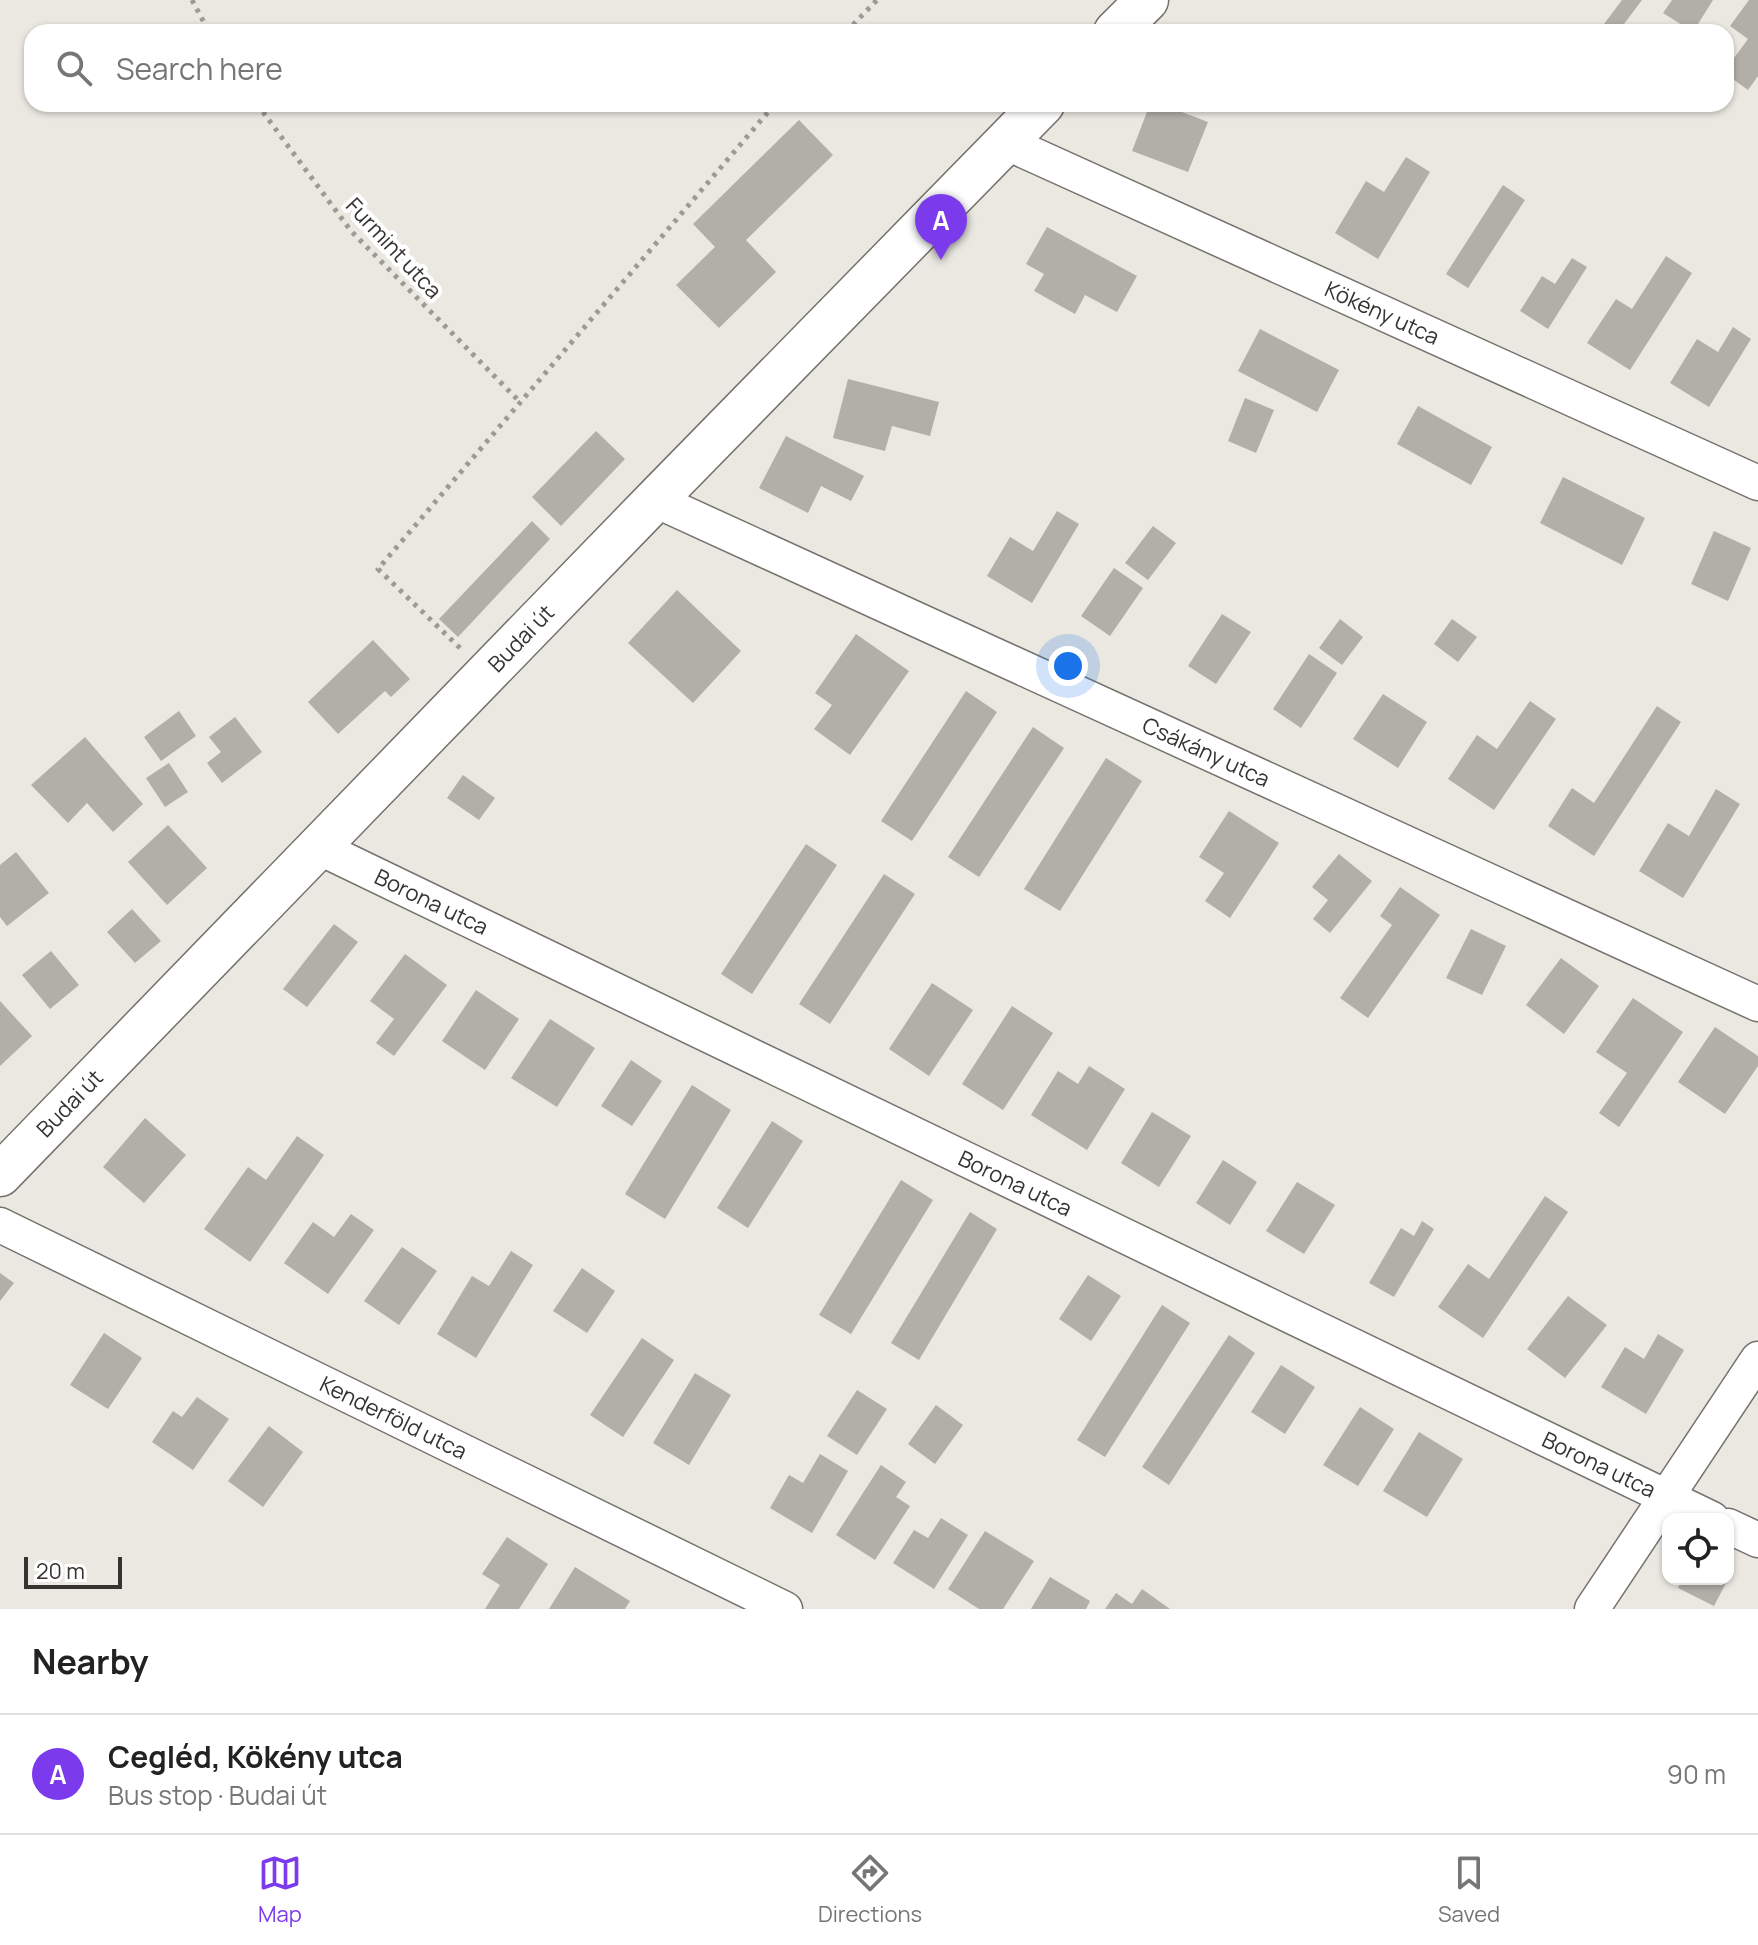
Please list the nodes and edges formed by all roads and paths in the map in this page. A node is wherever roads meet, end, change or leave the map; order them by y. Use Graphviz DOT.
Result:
graph roads {
  1 [pos="192,0"];
  2 [pos="877,0"];
  3 [pos="1147,0"];
  4 [pos="205,24"];
  5 [pos="854,24"];
  6 [pos="1123,24"];
  7 [pos="263,112"];
  8 [pos="768,112"];
  9 [pos="1035,112"];
  10 [pos="1005,142"];
  11 [pos="520,402"];
  12 [pos="1758,483"];
  13 [pos="655,500"];
  14 [pos="486,674"];
  15 [pos="318,847"];
  16 [pos="1758,1004"];
  17 [pos="0,1175"];
  18 [pos="0,1225"];
  19 [pos="1758,1359"];
  20 [pos="1666,1497"];
  21 [pos="1699,1513"];
  22 [pos="1734,1529"];
  23 [pos="1758,1540"];
  24 [pos="785,1609"];
  25 [pos="1592,1609"];
  1 -- 4 [label="path"];
  2 -- 5 [label="path"];
  3 -- 6 [label="street"];
  7 -- 11 [label="path, Furmint utca"];
  8 -- 11 [label="path"];
  9 -- 10 [label="street, Budai út"];
  10 -- 12 [label="street, Kökény utca"];
  10 -- 13 [label="street, Budai út"];
  11 -- 14 [label="path"];
  13 -- 14 [label="street, Budai út"];
  13 -- 16 [label="street, Csákány utca"];
  14 -- 15 [label="street, Budai út"];
  15 -- 17 [label="street, Budai út"];
  15 -- 20 [label="street, Borona utca"];
  18 -- 24 [label="street, Kenderföld utca"];
  19 -- 20 [label="street"];
  20 -- 21 [label="street, Borona utca"];
  20 -- 25 [label="street"];
  22 -- 23 [label="street"];
}
